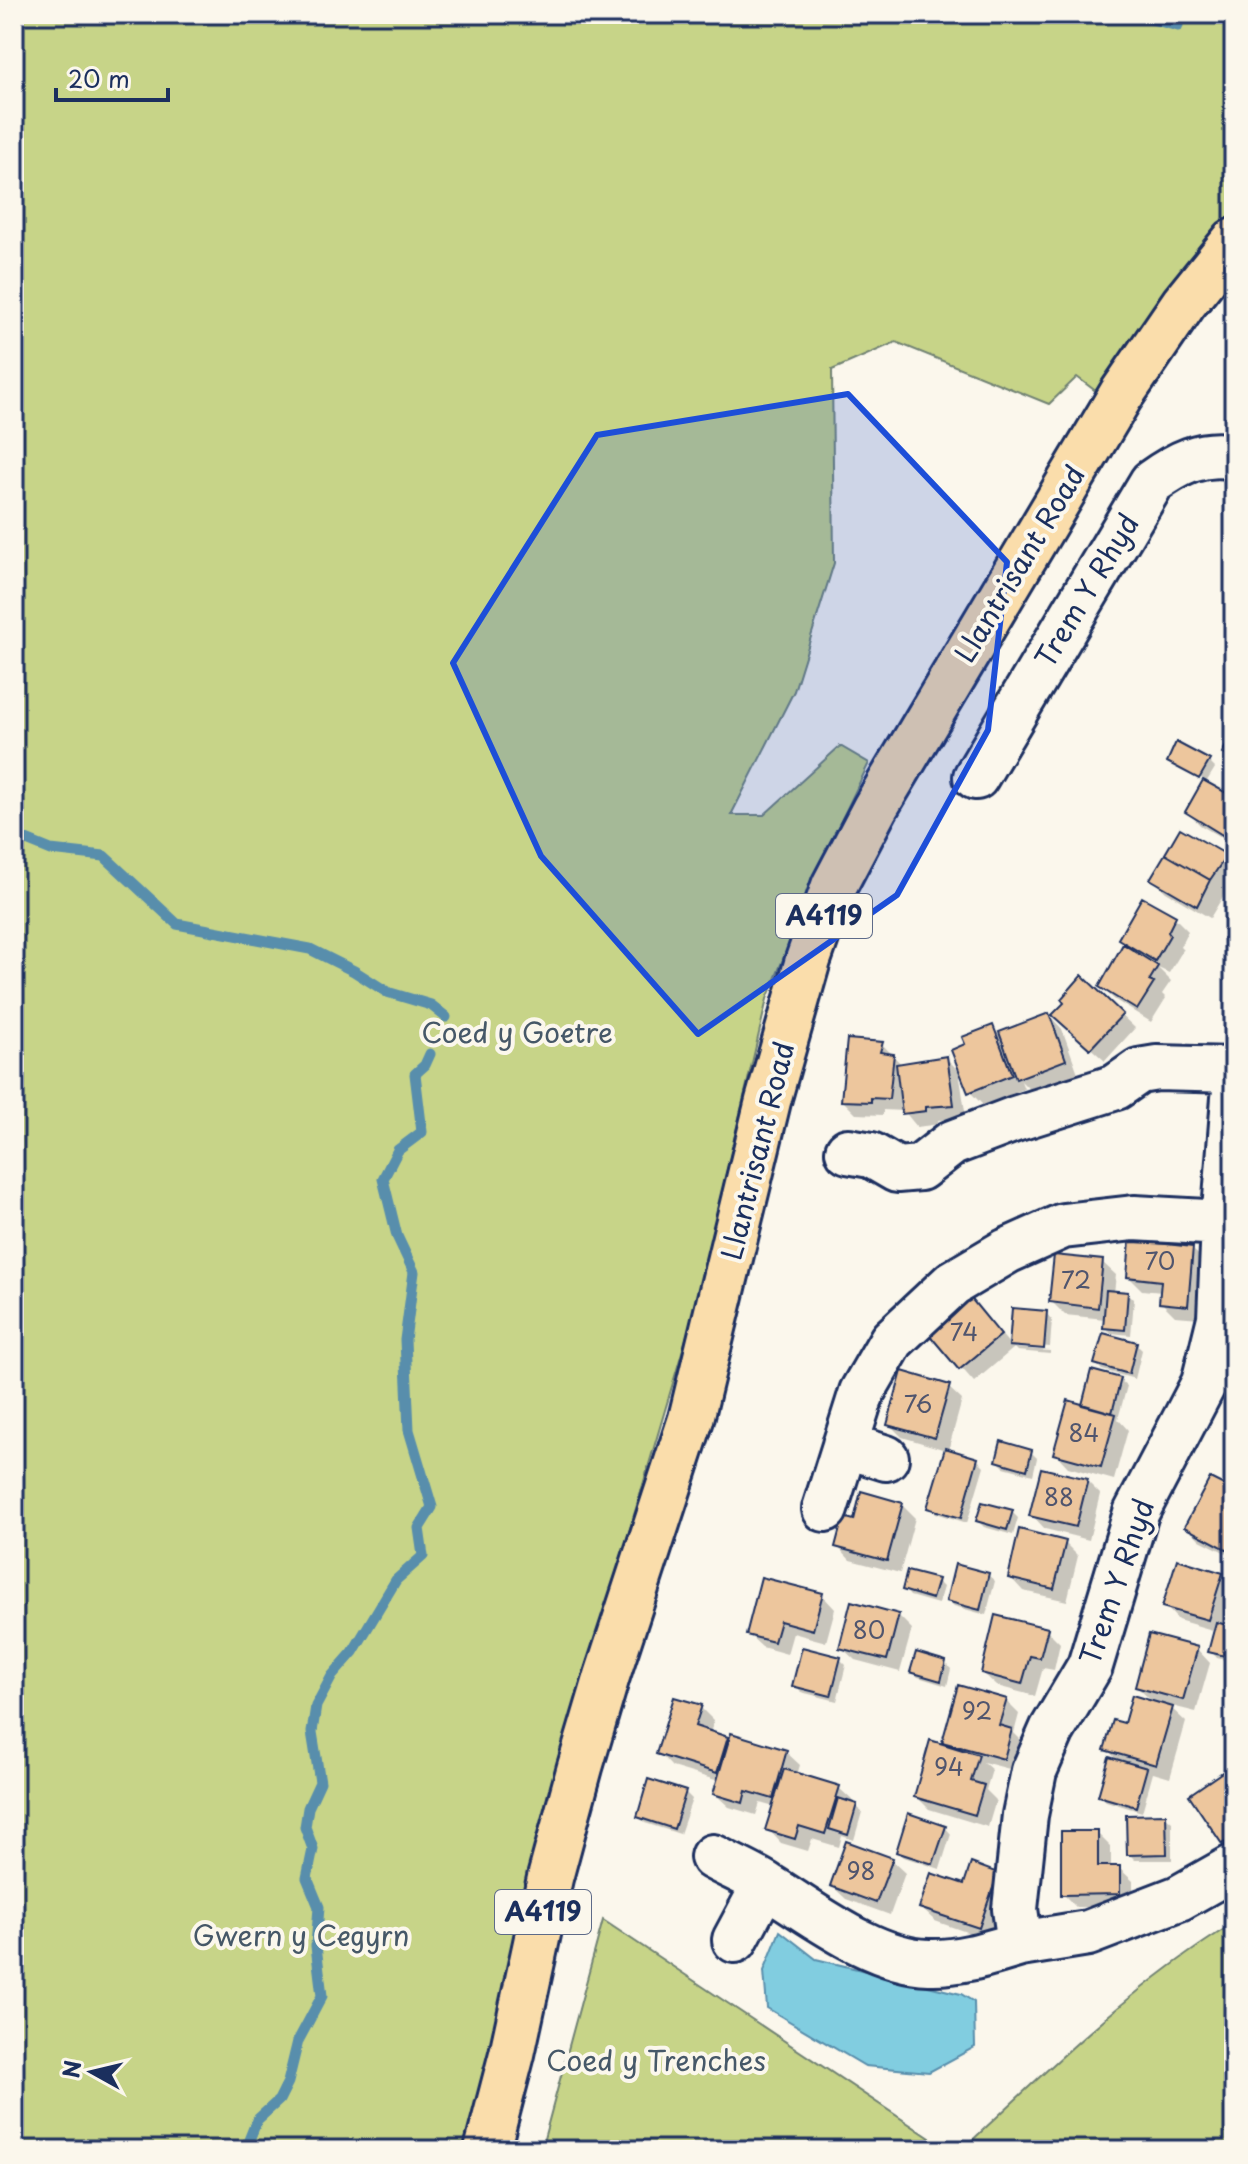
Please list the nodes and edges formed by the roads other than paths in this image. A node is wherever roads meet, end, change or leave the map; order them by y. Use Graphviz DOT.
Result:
graph roads {
  1 [pos="1234,241"];
  2 [pos="1234,457"];
  3 [pos="976,777"];
  4 [pos="1234,1070"];
  5 [pos="1234,1098"];
  6 [pos="848,1151"];
  7 [pos="1224,1223"];
  8 [pos="1228,1270"];
  9 [pos="845,1445"];
  10 [pos="886,1458"];
  11 [pos="825,1509"];
  12 [pos="713,1857"];
  13 [pos="1234,1867"];
  14 [pos="765,1884"];
  15 [pos="735,1940"];
  16 [pos="1020,1944"];
  17 [pos="487,2150"];
  1 -- 17 [label="main road, Llantrisant Road / A4119"];
  2 -- 3 [label="street, Trem Y Rhyd"];
  4 -- 6 [label="street"];
  5 -- 7 [label="street, Trem Y Rhyd"];
  7 -- 8 [label="street, Trem Y Rhyd"];
  7 -- 9 [label="street"];
  8 -- 16 [label="street, Trem Y Rhyd"];
  9 -- 10 [label="street"];
  9 -- 11 [label="street"];
  12 -- 14 [label="street"];
  13 -- 16 [label="street"];
  14 -- 15 [label="street"];
  14 -- 16 [label="street"];
}
